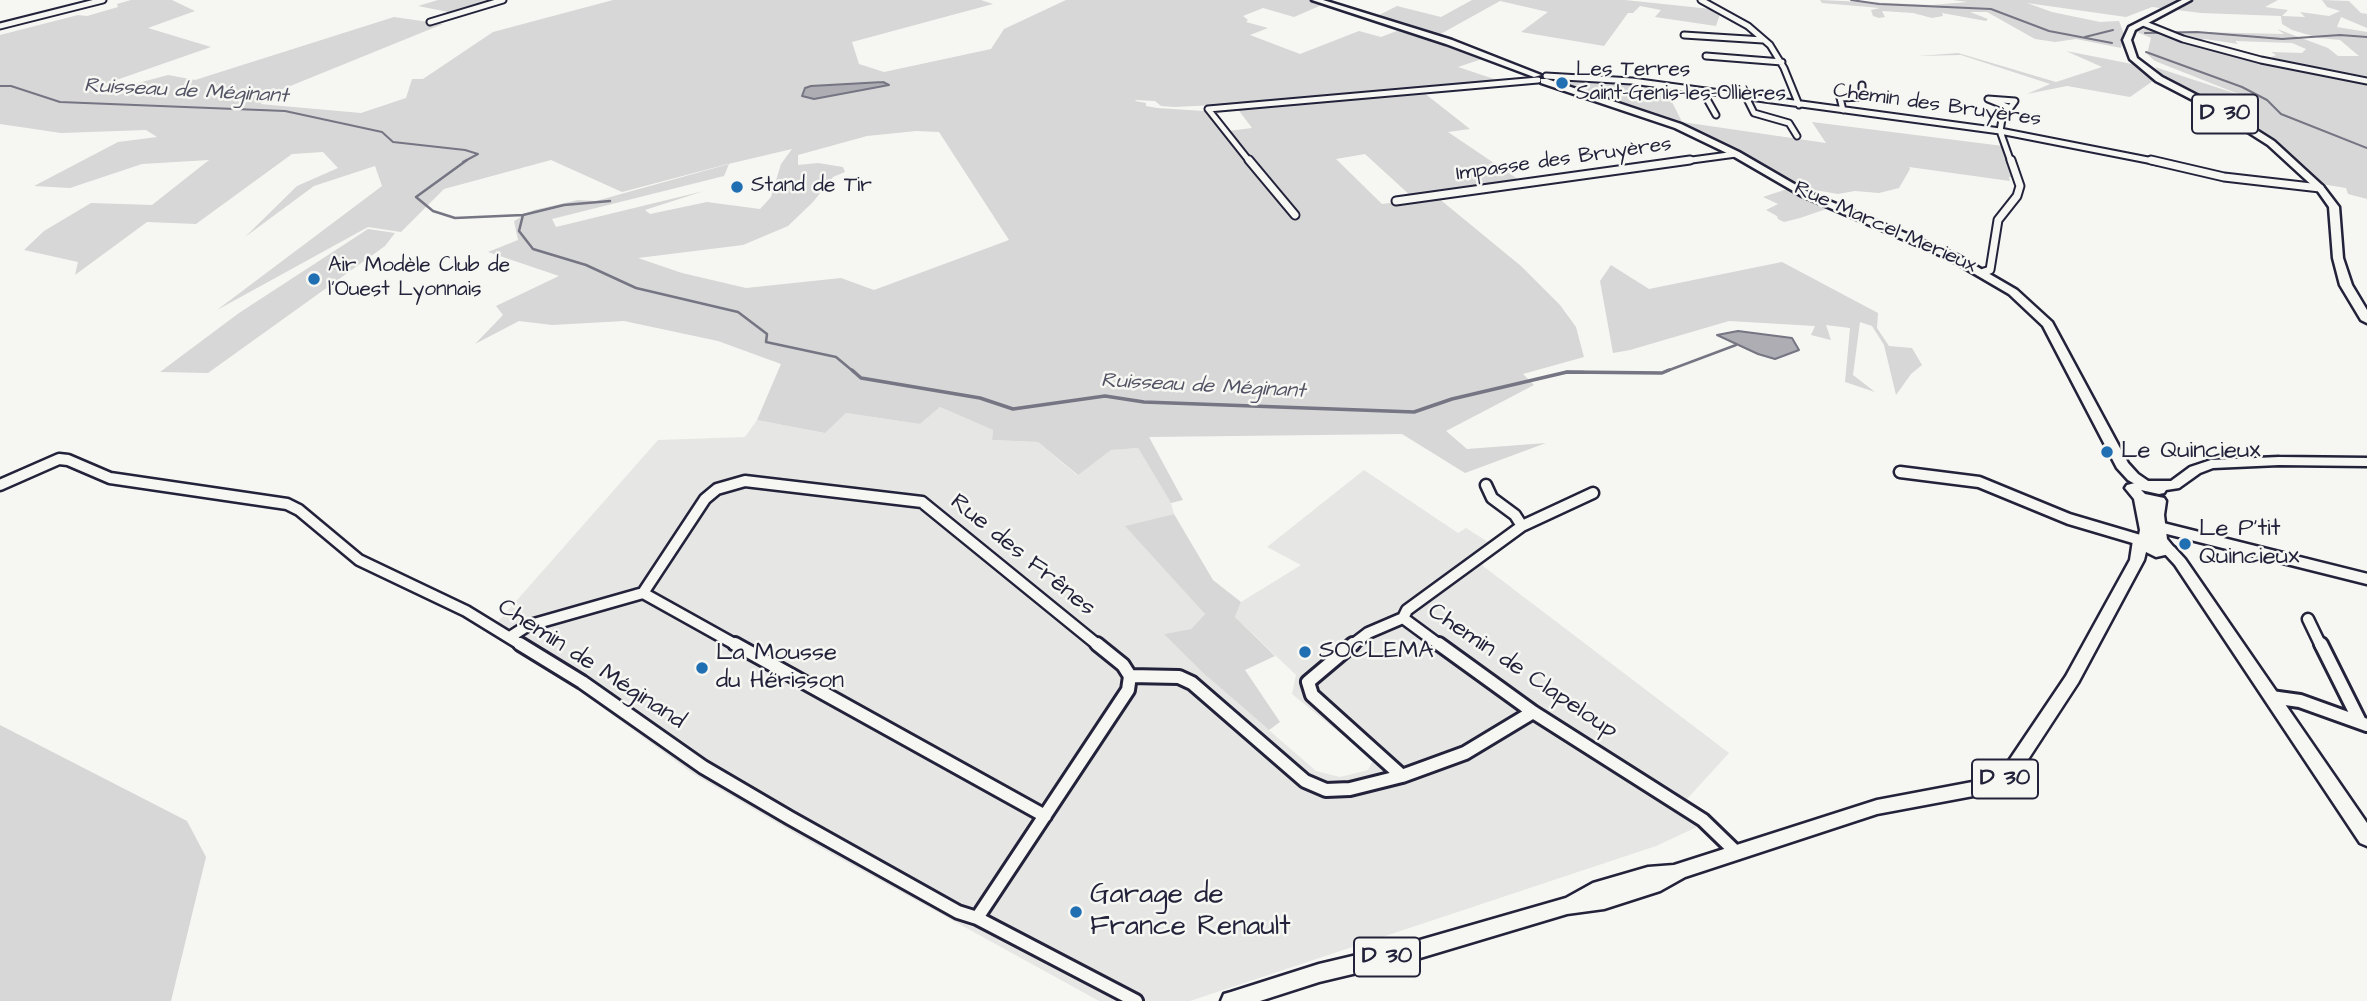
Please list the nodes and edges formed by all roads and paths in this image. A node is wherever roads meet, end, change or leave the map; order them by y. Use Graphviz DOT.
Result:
graph roads {
  1 [pos="103,0"];
  2 [pos="503,0"];
  3 [pos="1316,0"];
  4 [pos="1701,0"];
  5 [pos="2187,0"];
  6 [pos="430,22"];
  7 [pos="2140,25"];
  8 [pos="0,26"];
  9 [pos="1684,35"];
  10 [pos="1763,40"];
  11 [pos="1706,56"];
  12 [pos="1782,62"];
  13 [pos="1541,78"];
  14 [pos="2367,81"];
  15 [pos="1862,85"];
  16 [pos="1703,92"];
  17 [pos="1747,99"];
  18 [pos="1799,105"];
  19 [pos="2008,107"];
  20 [pos="1843,110"];
  21 [pos="1716,115"];
  22 [pos="2000,131"];
  23 [pos="1797,136"];
  24 [pos="1736,154"];
  25 [pos="2320,188"];
  26 [pos="1396,201"];
  27 [pos="1295,215"];
  28 [pos="1984,272"];
  29 [pos="2367,320"];
  30 [pos="2367,462"];
  31 [pos="1900,472"];
  32 [pos="2178,482"];
  33 [pos="0,485"];
  34 [pos="1486,485"];
  35 [pos="2143,489"];
  36 [pos="1592,493"];
  37 [pos="2162,499"];
  38 [pos="1522,526"];
  39 [pos="2152,545"];
  40 [pos="2367,579"];
  41 [pos="643,593"];
  42 [pos="1403,618"];
  43 [pos="2308,619"];
  44 [pos="510,637"];
  45 [pos="1130,676"];
  46 [pos="2270,697"];
  47 [pos="1533,712"];
  48 [pos="2363,724"];
  49 [pos="1402,776"];
  50 [pos="1045,816"];
  51 [pos="2367,838"];
  52 [pos="1737,853"];
  53 [pos="977,918"];
  54 [pos="1136,1001"];
  55 [pos="1231,1001"];
  1 -- 8 [label="street"];
  2 -- 6 [label="street"];
  3 -- 13 [label="main road, Rue Marcel Merieux"];
  4 -- 10 [label="street"];
  5 -- 7 [label="main road"];
  7 -- 14 [label="street"];
  7 -- 25 [label="main road, D 30"];
  9 -- 10 [label="street"];
  10 -- 12 [label="street"];
  11 -- 12 [label="street"];
  12 -- 18 [label="street"];
  13 -- 16 [label="street, Chemin des Bruyères"];
  13 -- 24 [label="main road, Rue Marcel Merieux"];
  13 -- 27 [label="street, Chemin des Bruyères"];
  15 -- 20 [label="street"];
  16 -- 17 [label="street, Chemin des Bruyères"];
  16 -- 21 [label="street"];
  17 -- 18 [label="street, Chemin des Bruyères"];
  17 -- 23 [label="street"];
  18 -- 20 [label="street, Chemin des Bruyères"];
  19 -- 22 [label="street"];
  20 -- 22 [label="street, Chemin des Bruyères"];
  22 -- 25 [label="street, Chemin des Bruyères"];
  22 -- 28 [label="street"];
  24 -- 26 [label="street, Impasse des Bruyères"];
  24 -- 28 [label="main road, Rue Marcel Merieux"];
  25 -- 29 [label="main road, D 30"];
  28 -- 35 [label="main road, Rue Marcel Merieux"];
  30 -- 32 [label="main road"];
  31 -- 39 [label="street"];
  32 -- 35 [label="main road"];
  32 -- 37 [label="main road"];
  33 -- 44 [label="street, Chemin de Méginand"];
  34 -- 38 [label="street"];
  35 -- 37 [label="main road"];
  35 -- 39 [label="main road, Rue Marcel Merieux"];
  36 -- 38 [label="street, Chemin de Clapeloup"];
  37 -- 39 [label="main road, D 30"];
  38 -- 42 [label="street, Chemin de Clapeloup"];
  39 -- 40 [label="street"];
  39 -- 46 [label="main road"];
  39 -- 52 [label="main road, D 30"];
  41 -- 44 [label="street"];
  41 -- 45 [label="street, Rue des Frênes"];
  41 -- 50 [label="street"];
  42 -- 47 [label="street, Chemin de Clapeloup"];
  42 -- 49 [label="street"];
  43 -- 48 [label="street"];
  44 -- 53 [label="street, Chemin de Méginand"];
  45 -- 49 [label="street"];
  45 -- 50 [label="street"];
  46 -- 48 [label="street"];
  46 -- 51 [label="main road"];
  47 -- 49 [label="street"];
  47 -- 52 [label="street, Chemin de Clapeloup"];
  50 -- 53 [label="street"];
  52 -- 55 [label="main road, D 30"];
  53 -- 54 [label="street, Chemin de Méginand"];
}
